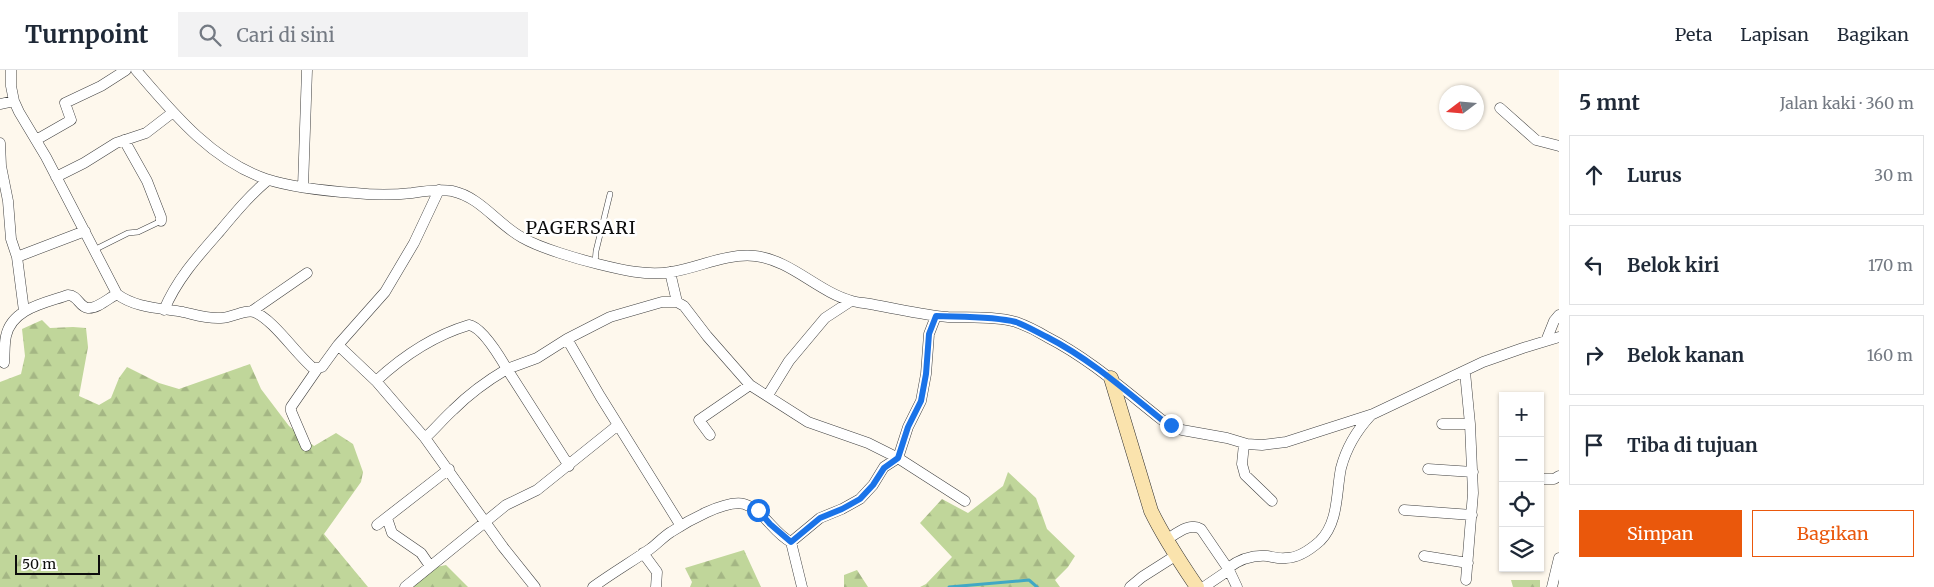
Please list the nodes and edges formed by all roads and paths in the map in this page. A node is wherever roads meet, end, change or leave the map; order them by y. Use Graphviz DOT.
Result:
graph roads {
  1 [pos="11,70"];
  2 [pos="126,70"];
  3 [pos="136,70"];
  4 [pos="307,70"];
  5 [pos="14,101"];
  6 [pos="0,104"];
  7 [pos="1500,108"];
  8 [pos="172,113"];
  9 [pos="36,140"];
  10 [pos="124,140"];
  11 [pos="0,143"];
  12 [pos="1559,146"];
  13 [pos="56,177"];
  14 [pos="268,180"];
  15 [pos="303,187"];
  16 [pos="439,190"];
  17 [pos="610,194"];
  18 [pos="160,221"];
  19 [pos="85,231"];
  20 [pos="94,250"];
  21 [pos="17,257"];
  22 [pos="595,264"];
  23 [pos="670,272"];
  24 [pos="307,273"];
  25 [pos="117,294"];
  26 [pos="851,301"];
  27 [pos="678,302"];
  28 [pos="164,310"];
  29 [pos="24,311"];
  30 [pos="252,311"];
  31 [pos="1559,314"];
  32 [pos="936,316"];
  33 [pos="1559,337"];
  34 [pos="567,339"];
  35 [pos="1546,342"];
  36 [pos="338,345"];
  37 [pos="4,363"];
  38 [pos="318,368"];
  39 [pos="507,368"];
  40 [pos="1465,372"];
  41 [pos="1111,378"];
  42 [pos="376,381"];
  43 [pos="750,385"];
  44 [pos="768,395"];
  45 [pos="1373,414"];
  46 [pos="1442,424"];
  47 [pos="1470,424"];
  48 [pos="618,425"];
  49 [pos="710,435"];
  50 [pos="425,438"];
  51 [pos="1247,444"];
  52 [pos="306,446"];
  53 [pos="898,458"];
  54 [pos="569,466"];
  55 [pos="1428,469"];
  56 [pos="449,470"];
  57 [pos="1473,472"];
  58 [pos="1559,476"];
  59 [pos="1544,479"];
  60 [pos="965,501"];
  61 [pos="1272,501"];
  62 [pos="1404,510"];
  63 [pos="1472,515"];
  64 [pos="387,518"];
  65 [pos="485,522"];
  66 [pos="377,525"];
  67 [pos="681,526"];
  68 [pos="1166,540"];
  69 [pos="791,542"];
  70 [pos="643,553"];
  71 [pos="1175,556"];
  72 [pos="1424,556"];
  73 [pos="1559,558"];
  74 [pos="1468,563"];
  75 [pos="430,566"];
  76 [pos="1229,569"];
  77 [pos="1466,580"];
  78 [pos="405,587"];
  79 [pos="535,587"];
  80 [pos="592,587"];
  81 [pos="656,587"];
  82 [pos="802,587"];
  83 [pos="1130,587"];
  84 [pos="1197,587"];
  85 [pos="1204,587"];
  86 [pos="1237,587"];
  87 [pos="1552,587"];
  1 -- 5 [label="street"];
  2 -- 9 [label="street"];
  3 -- 8 [label="street"];
  4 -- 15 [label="street"];
  5 -- 6 [label="street"];
  5 -- 9 [label="street"];
  7 -- 12 [label="street"];
  8 -- 10 [label="street"];
  8 -- 14 [label="street"];
  9 -- 13 [label="street"];
  10 -- 13 [label="street"];
  10 -- 18 [label="street"];
  11 -- 21 [label="street"];
  13 -- 19 [label="street"];
  14 -- 15 [label="street"];
  14 -- 28 [label="street"];
  15 -- 16 [label="street"];
  16 -- 22 [label="street"];
  16 -- 36 [label="street"];
  17 -- 22 [label="lane"];
  18 -- 20 [label="lane"];
  19 -- 20 [label="street"];
  19 -- 21 [label="street"];
  20 -- 25 [label="street"];
  21 -- 29 [label="street"];
  22 -- 23 [label="street"];
  23 -- 26 [label="street"];
  23 -- 27 [label="street"];
  24 -- 30 [label="street"];
  25 -- 28 [label="street"];
  25 -- 29 [label="street"];
  26 -- 32 [label="street"];
  26 -- 44 [label="street"];
  27 -- 34 [label="street"];
  27 -- 43 [label="street"];
  28 -- 30 [label="street"];
  29 -- 37 [label="street"];
  30 -- 38 [label="street"];
  31 -- 35 [label="street"];
  32 -- 41 [label="street"];
  32 -- 53 [label="street"];
  33 -- 35 [label="street"];
  34 -- 39 [label="street"];
  34 -- 48 [label="street"];
  35 -- 40 [label="street"];
  36 -- 38 [label="street"];
  36 -- 42 [label="street"];
  38 -- 52 [label="street"];
  39 -- 42 [label="street"];
  39 -- 50 [label="street"];
  39 -- 54 [label="street"];
  40 -- 45 [label="street"];
  40 -- 47 [label="street"];
  41 -- 51 [label="street"];
  41 -- 68 [label="street"];
  42 -- 50 [label="street"];
  43 -- 44 [label="street"];
  43 -- 49 [label="street"];
  44 -- 53 [label="street"];
  45 -- 51 [label="street"];
  45 -- 76 [label="street"];
  46 -- 47 [label="street"];
  47 -- 57 [label="street"];
  48 -- 54 [label="street"];
  48 -- 67 [label="street"];
  50 -- 56 [label="street"];
  51 -- 61 [label="street"];
  53 -- 60 [label="street"];
  53 -- 69 [label="street"];
  54 -- 65 [label="street"];
  55 -- 57 [label="street"];
  56 -- 64 [label="street"];
  56 -- 65 [label="street"];
  57 -- 63 [label="street"];
  58 -- 59 [label="street"];
  62 -- 63 [label="street"];
  63 -- 74 [label="street"];
  64 -- 66 [label="street"];
  64 -- 75 [label="street"];
  65 -- 75 [label="street"];
  65 -- 79 [label="street"];
  67 -- 69 [label="street"];
  67 -- 70 [label="street"];
  68 -- 71 [label="street"];
  68 -- 76 [label="street"];
  69 -- 82 [label="street"];
  70 -- 80 [label="street"];
  70 -- 81 [label="street"];
  71 -- 83 [label="street"];
  71 -- 84 [label="street"];
  72 -- 74 [label="street"];
  73 -- 87 [label="street"];
  74 -- 77 [label="street"];
  75 -- 78 [label="street"];
  76 -- 85 [label="street"];
  76 -- 86 [label="street"];
}
